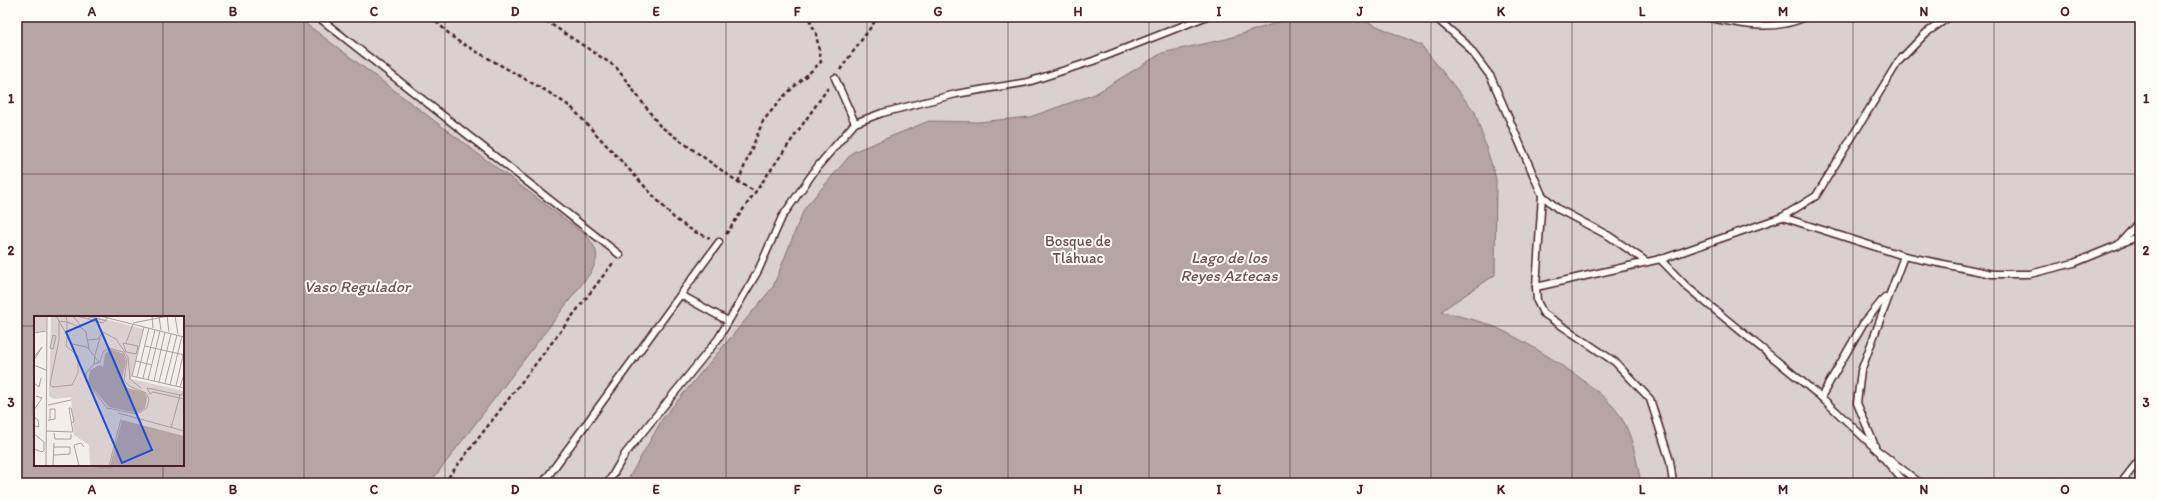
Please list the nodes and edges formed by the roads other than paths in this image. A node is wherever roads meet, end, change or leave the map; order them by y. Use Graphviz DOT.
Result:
graph roads {
  1 [pos="318,17"];
  2 [pos="1205,17"];
  3 [pos="1435,17"];
  4 [pos="1707,17"];
  5 [pos="1805,17"];
  6 [pos="1949,17"];
  7 [pos="835,78"];
  8 [pos="855,123"];
  9 [pos="1542,195"];
  10 [pos="1782,217"];
  11 [pos="2140,221"];
  12 [pos="2140,236"];
  13 [pos="719,242"];
  14 [pos="2118,245"];
  15 [pos="620,255"];
  16 [pos="1904,256"];
  17 [pos="1660,259"];
  18 [pos="1646,262"];
  19 [pos="1536,287"];
  20 [pos="1888,293"];
  21 [pos="682,295"];
  22 [pos="728,321"];
  23 [pos="1821,397"];
  24 [pos="1877,450"];
  25 [pos="2140,459"];
  26 [pos="543,483"];
  27 [pos="608,483"];
  28 [pos="1672,483"];
  29 [pos="1906,483"];
  30 [pos="1920,483"];
  31 [pos="2121,483"];
  1 -- 15 [label="lane"];
  2 -- 8 [label="lane"];
  3 -- 9 [label="lane"];
  4 -- 5 [label="lane"];
  6 -- 10 [label="lane"];
  7 -- 8 [label="lane"];
  8 -- 22 [label="lane"];
  9 -- 18 [label="lane"];
  9 -- 19 [label="lane"];
  10 -- 16 [label="lane"];
  10 -- 17 [label="lane"];
  11 -- 14 [label="lane"];
  12 -- 14 [label="lane"];
  13 -- 21 [label="lane"];
  14 -- 16 [label="lane"];
  16 -- 20 [label="lane"];
  17 -- 18 [label="lane"];
  17 -- 23 [label="lane"];
  18 -- 19 [label="lane"];
  19 -- 28 [label="lane"];
  20 -- 23 [label="lane"];
  20 -- 24 [label="lane"];
  21 -- 22 [label="lane"];
  21 -- 26 [label="lane"];
  22 -- 27 [label="lane"];
  23 -- 24 [label="lane"];
  24 -- 29 [label="lane"];
  24 -- 30 [label="lane"];
  25 -- 31 [label="lane"];
}
